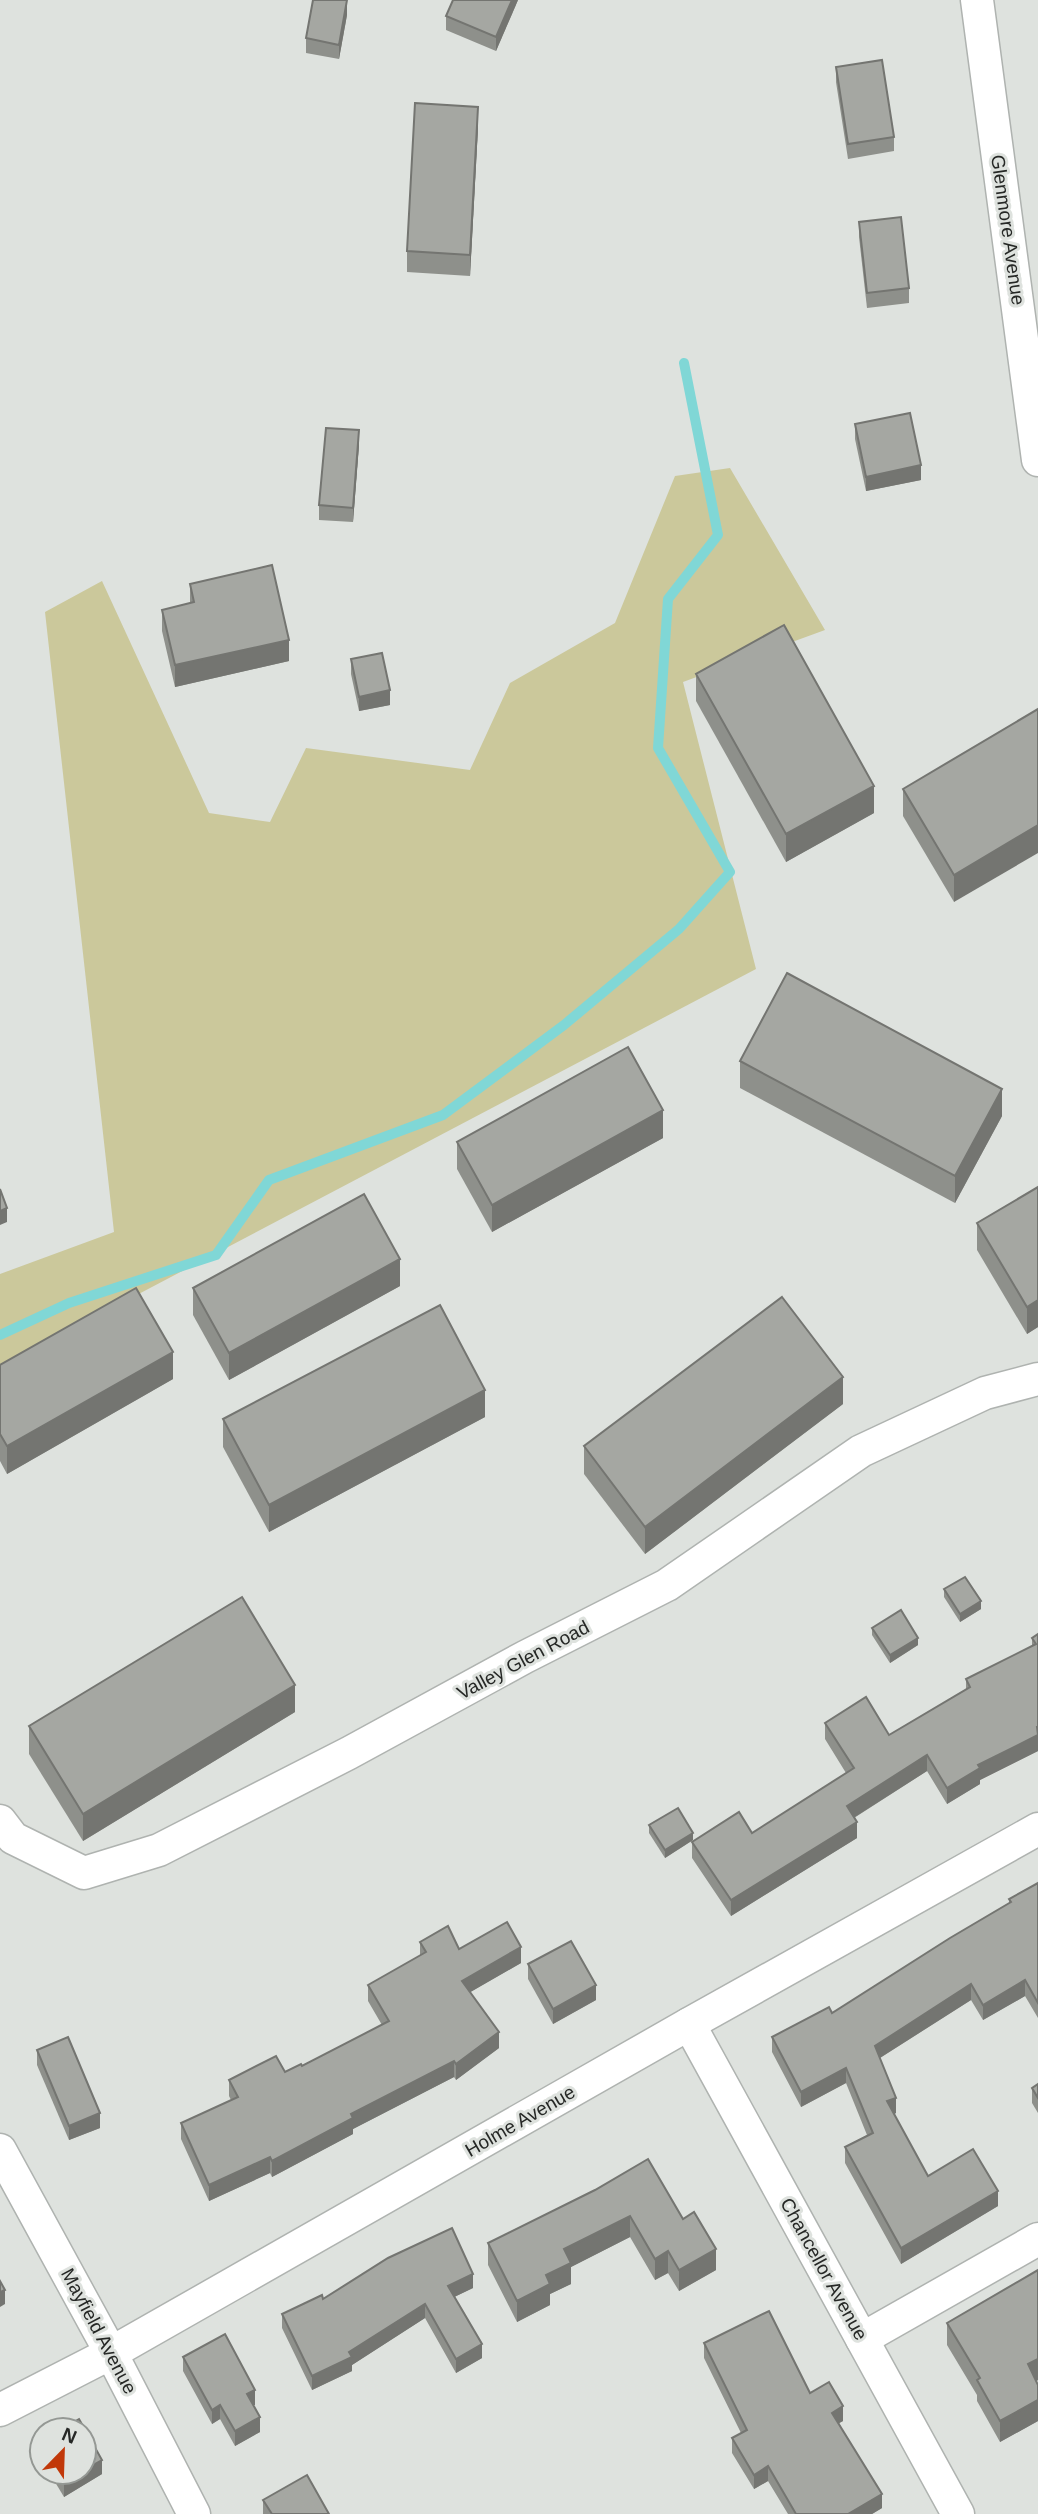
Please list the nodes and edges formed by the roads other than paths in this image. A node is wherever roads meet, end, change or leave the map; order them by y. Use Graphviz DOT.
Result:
graph roads {
  1 [pos="977,0"];
  2 [pos="1038,460"];
  3 [pos="1038,1378"];
  4 [pos="0,1821"];
  5 [pos="1038,1829"];
  6 [pos="689,2024"];
  7 [pos="0,2150"];
  8 [pos="1038,2239"];
  9 [pos="862,2339"];
  10 [pos="111,2353"];
  11 [pos="0,2410"];
  12 [pos="194,2514"];
  13 [pos="958,2514"];
  1 -- 2 [label="street, Glenmore Avenue"];
  3 -- 4 [label="street, Valley Glen Road"];
  5 -- 6 [label="street, Holme Avenue"];
  6 -- 9 [label="street, Chancellor Avenue"];
  6 -- 10 [label="street, Holme Avenue"];
  7 -- 10 [label="street, Mayfield Avenue"];
  8 -- 9 [label="street"];
  9 -- 13 [label="street, Chancellor Avenue"];
  10 -- 11 [label="street, Holme Avenue"];
  10 -- 12 [label="street, Mayfield Avenue"];
}
